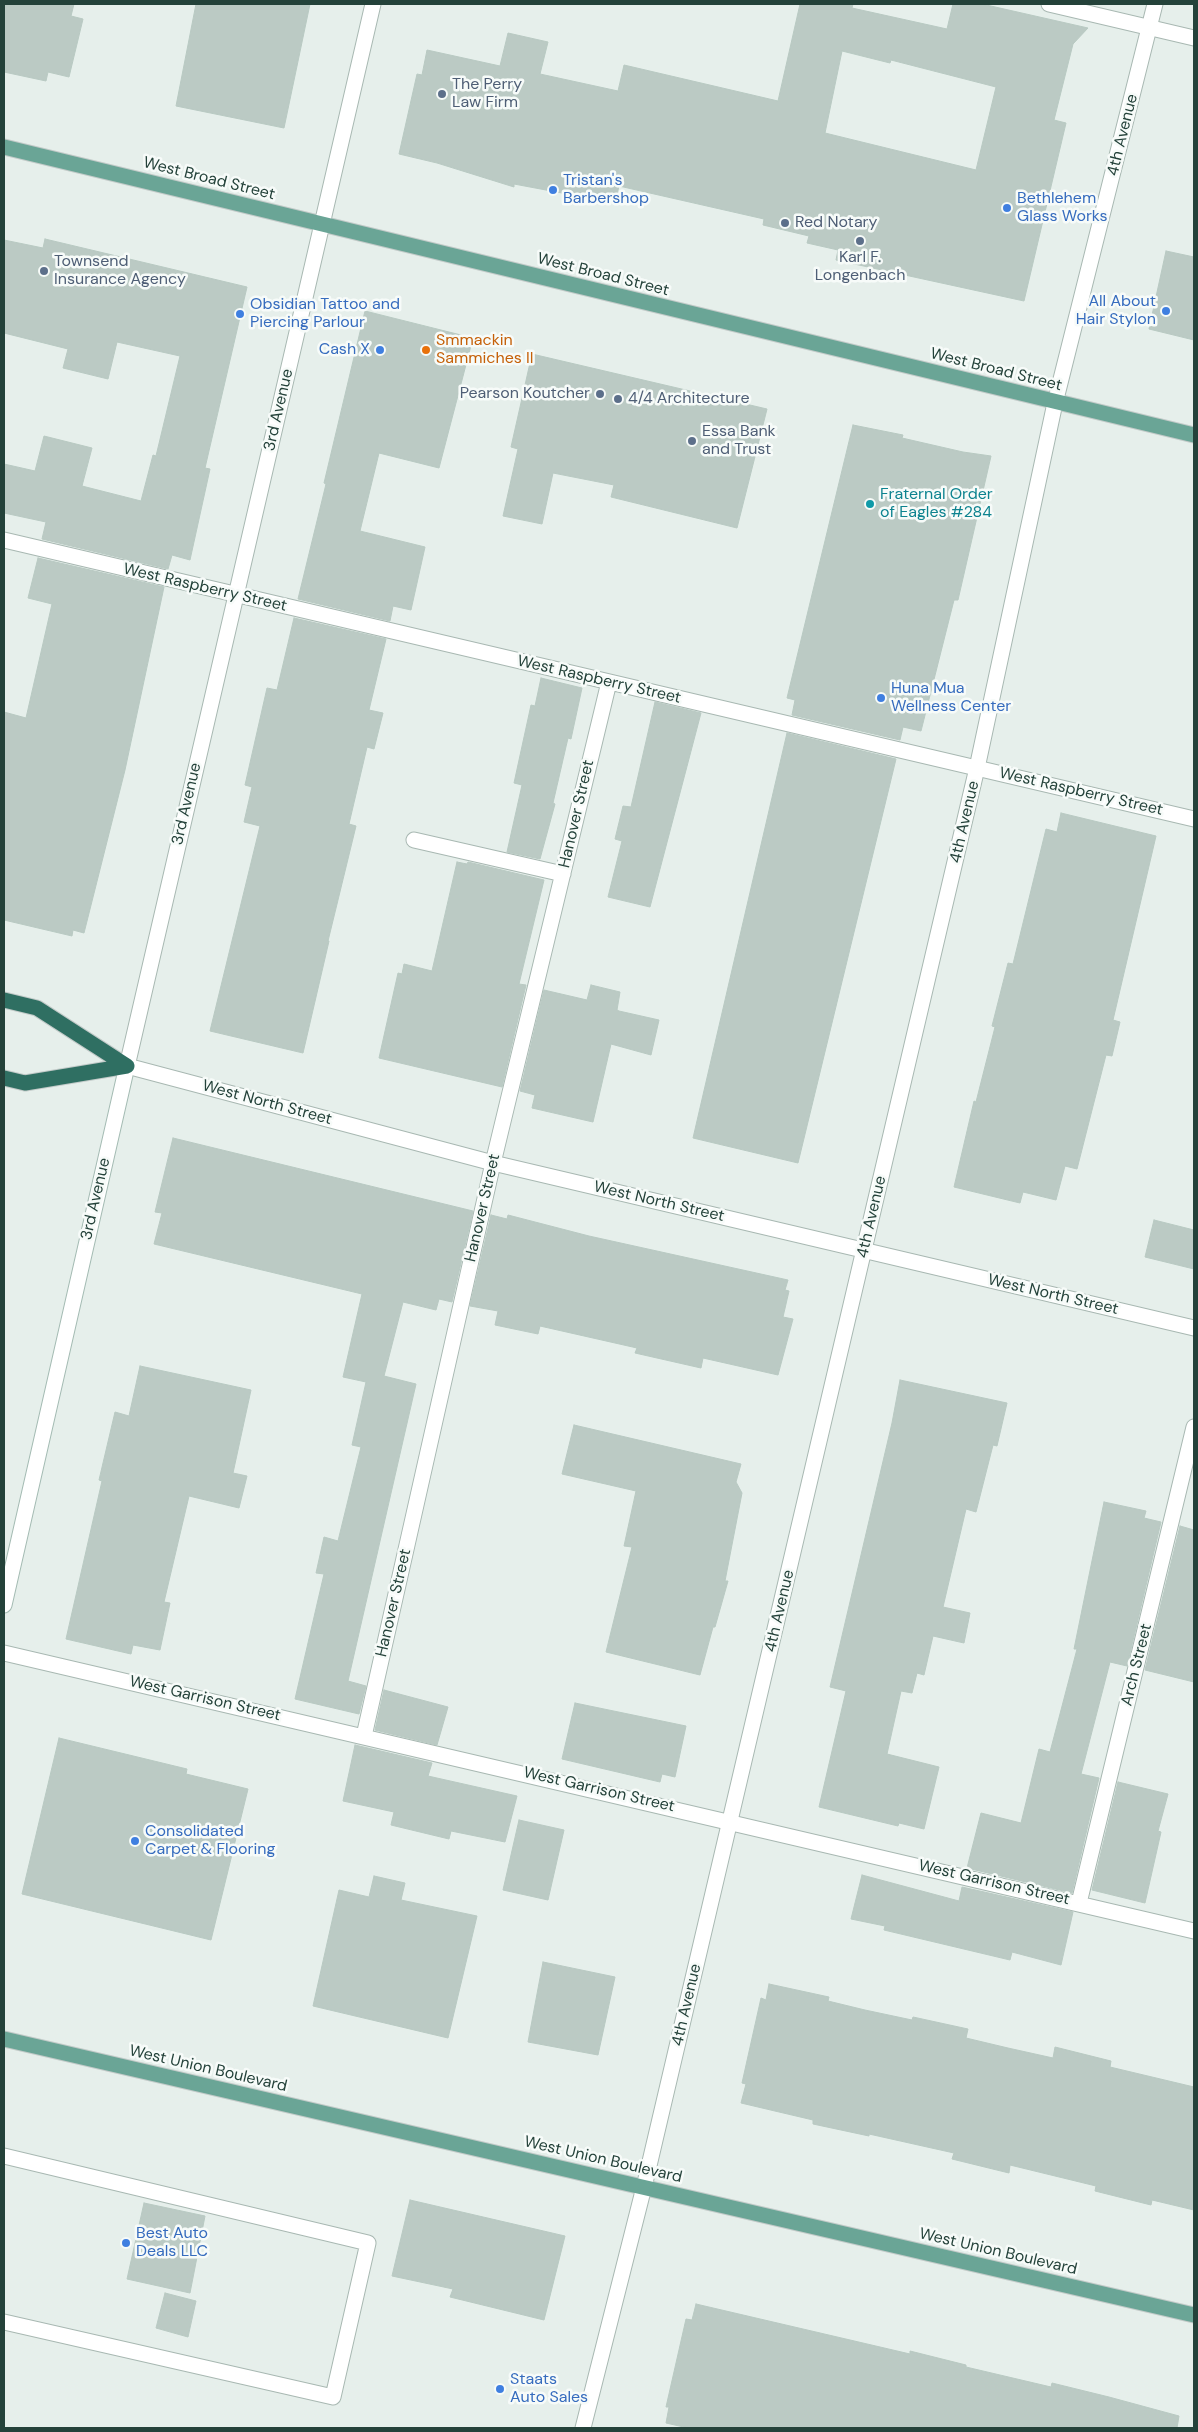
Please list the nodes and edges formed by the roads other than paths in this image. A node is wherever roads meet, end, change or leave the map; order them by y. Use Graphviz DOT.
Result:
graph roads {
  1 [pos="373,4"];
  2 [pos="1049,4"];
  3 [pos="1156,4"];
  4 [pos="1150,27"];
  5 [pos="1194,38"];
  6 [pos="4,147"];
  7 [pos="322,225"];
  8 [pos="1055,403"];
  9 [pos="1194,435"];
  10 [pos="4,540"];
  11 [pos="236,595"];
  12 [pos="609,682"];
  13 [pos="977,768"];
  14 [pos="1194,819"];
  15 [pos="414,840"];
  16 [pos="563,874"];
  17 [pos="4,1000"];
  18 [pos="127,1066"];
  19 [pos="4,1078"];
  20 [pos="493,1163"];
  21 [pos="864,1251"];
  22 [pos="1194,1328"];
  23 [pos="1194,1427"];
  24 [pos="4,1605"];
  25 [pos="4,1653"];
  26 [pos="364,1736"];
  27 [pos="730,1821"];
  28 [pos="1079,1903"];
  29 [pos="1194,1931"];
  30 [pos="4,2039"];
  31 [pos="4,2156"];
  32 [pos="644,2187"];
  33 [pos="1194,2315"];
  34 [pos="4,2322"];
  35 [pos="583,2428"];
  1 -- 7 [label="street, 3rd Avenue"];
  2 -- 4 [label="street"];
  3 -- 4 [label="street, 4th Avenue"];
  4 -- 5 [label="street"];
  4 -- 8 [label="street, 4th Avenue"];
  6 -- 7 [label="main road, West Broad Street"];
  7 -- 8 [label="main road, West Broad Street"];
  7 -- 11 [label="street, 3rd Avenue"];
  8 -- 9 [label="main road, West Broad Street"];
  8 -- 13 [label="street, 4th Avenue"];
  10 -- 11 [label="street, West Raspberry Street"];
  11 -- 12 [label="street, West Raspberry Street"];
  11 -- 18 [label="street, 3rd Avenue"];
  12 -- 13 [label="street, West Raspberry Street"];
  12 -- 16 [label="street, Hanover Street"];
  13 -- 14 [label="street, West Raspberry Street"];
  13 -- 21 [label="street, 4th Avenue"];
  15 -- 16 [label="street"];
  16 -- 20 [label="street, Hanover Street"];
  17 -- 18 [label="highway"];
  18 -- 19 [label="highway"];
  18 -- 20 [label="street, West North Street"];
  18 -- 24 [label="street, 3rd Avenue"];
  20 -- 21 [label="street, West North Street"];
  20 -- 26 [label="street, Hanover Street"];
  21 -- 22 [label="street, West North Street"];
  21 -- 27 [label="street, 4th Avenue"];
  23 -- 28 [label="street, Arch Street"];
  25 -- 26 [label="street, West Garrison Street"];
  26 -- 27 [label="street, West Garrison Street"];
  27 -- 28 [label="street, West Garrison Street"];
  27 -- 32 [label="street, 4th Avenue"];
  28 -- 29 [label="street, West Garrison Street"];
  30 -- 32 [label="main road, West Union Boulevard"];
  31 -- 34 [label="street"];
  32 -- 33 [label="main road, West Union Boulevard"];
  32 -- 35 [label="street, 4th Avenue"];
}
